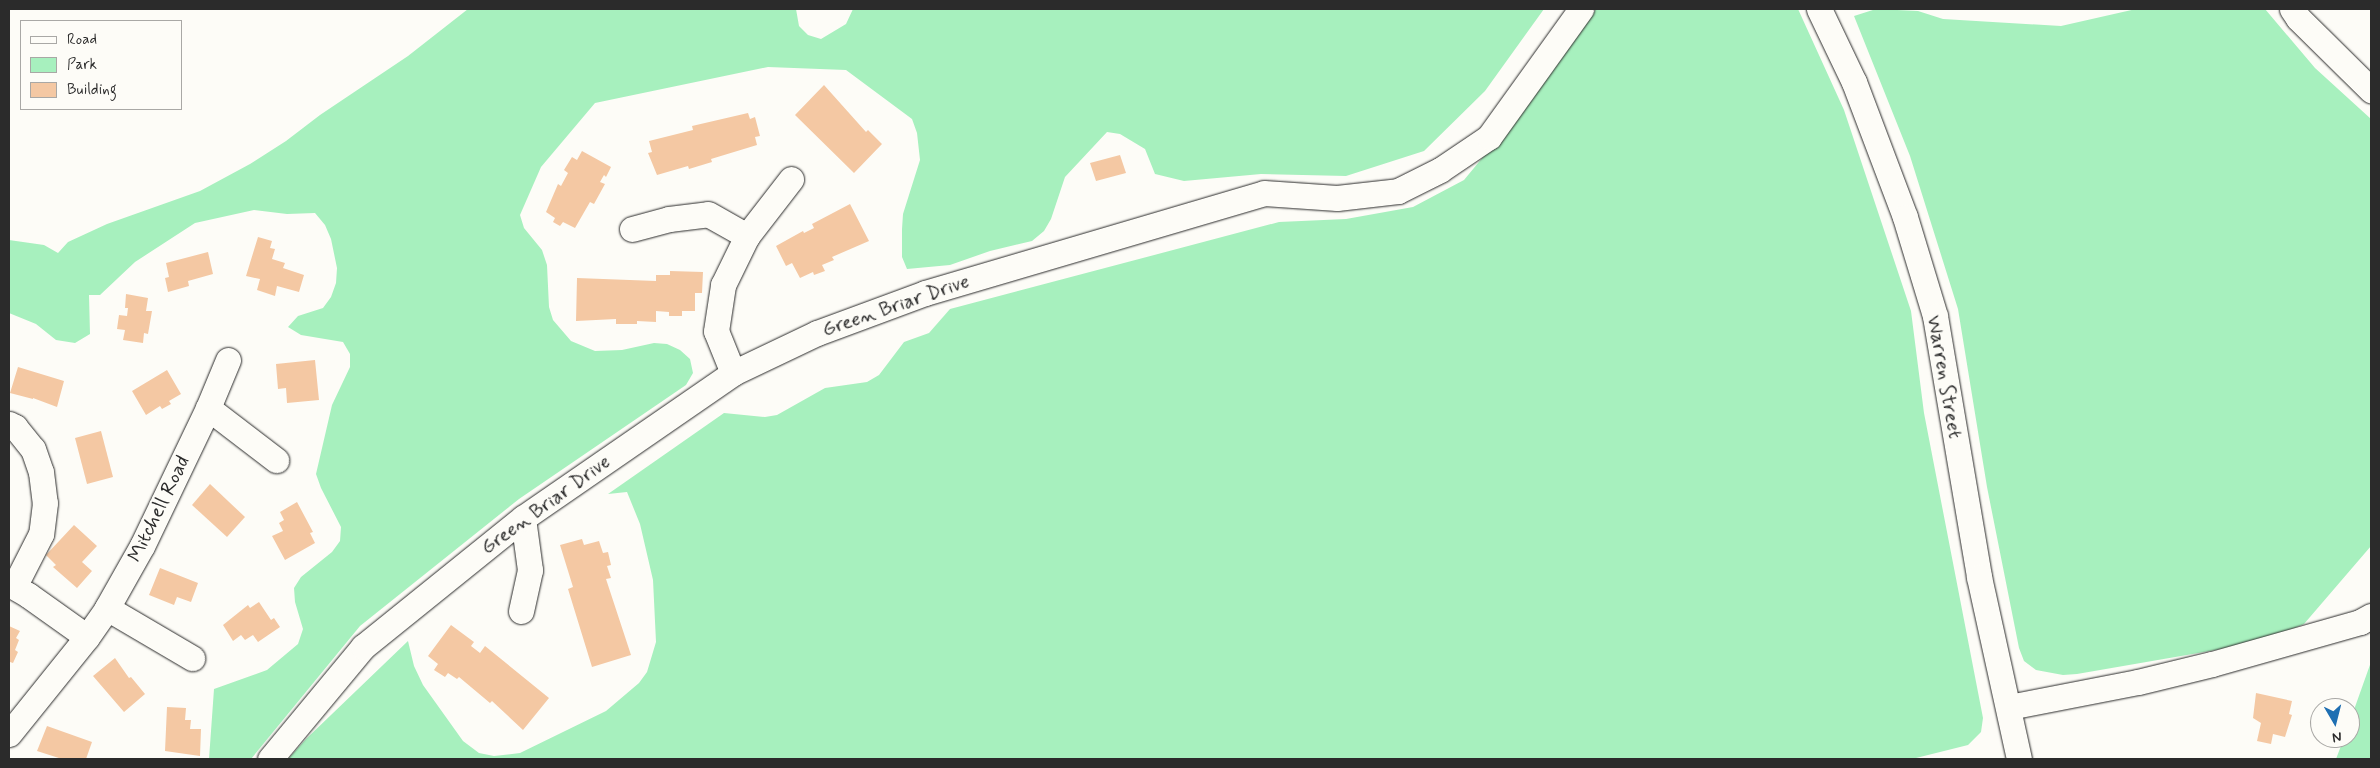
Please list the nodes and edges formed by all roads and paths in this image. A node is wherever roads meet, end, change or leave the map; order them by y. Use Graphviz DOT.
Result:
graph roads {
  1 [pos="1581,9"];
  2 [pos="1819,9"];
  3 [pos="2292,9"];
  4 [pos="2371,90"];
  5 [pos="791,179"];
  6 [pos="632,228"];
  7 [pos="747,236"];
  8 [pos="228,360"];
  9 [pos="733,372"];
  10 [pos="208,408"];
  11 [pos="9,424"];
  12 [pos="276,460"];
  13 [pos="523,518"];
  14 [pos="11,586"];
  15 [pos="107,608"];
  16 [pos="521,611"];
  17 [pos="2371,616"];
  18 [pos="87,638"];
  19 [pos="192,658"];
  20 [pos="2009,707"];
  21 [pos="9,734"];
  22 [pos="270,759"];
  23 [pos="2019,759"];
  1 -- 9 [label="street, Green Briar Drive"];
  2 -- 20 [label="street, Warren Street"];
  3 -- 4 [label="street"];
  5 -- 7 [label="street"];
  6 -- 7 [label="street"];
  7 -- 9 [label="street"];
  8 -- 10 [label="street, Mitchell Road"];
  9 -- 13 [label="street, Green Briar Drive"];
  10 -- 12 [label="street"];
  10 -- 15 [label="street, Mitchell Road"];
  11 -- 14 [label="street"];
  13 -- 16 [label="street"];
  13 -- 22 [label="street, Green Briar Drive"];
  14 -- 18 [label="street"];
  15 -- 18 [label="street, Mitchell Road"];
  15 -- 19 [label="street"];
  17 -- 20 [label="street"];
  18 -- 21 [label="street, Mitchell Road"];
  20 -- 23 [label="street, Warren Street"];
}
